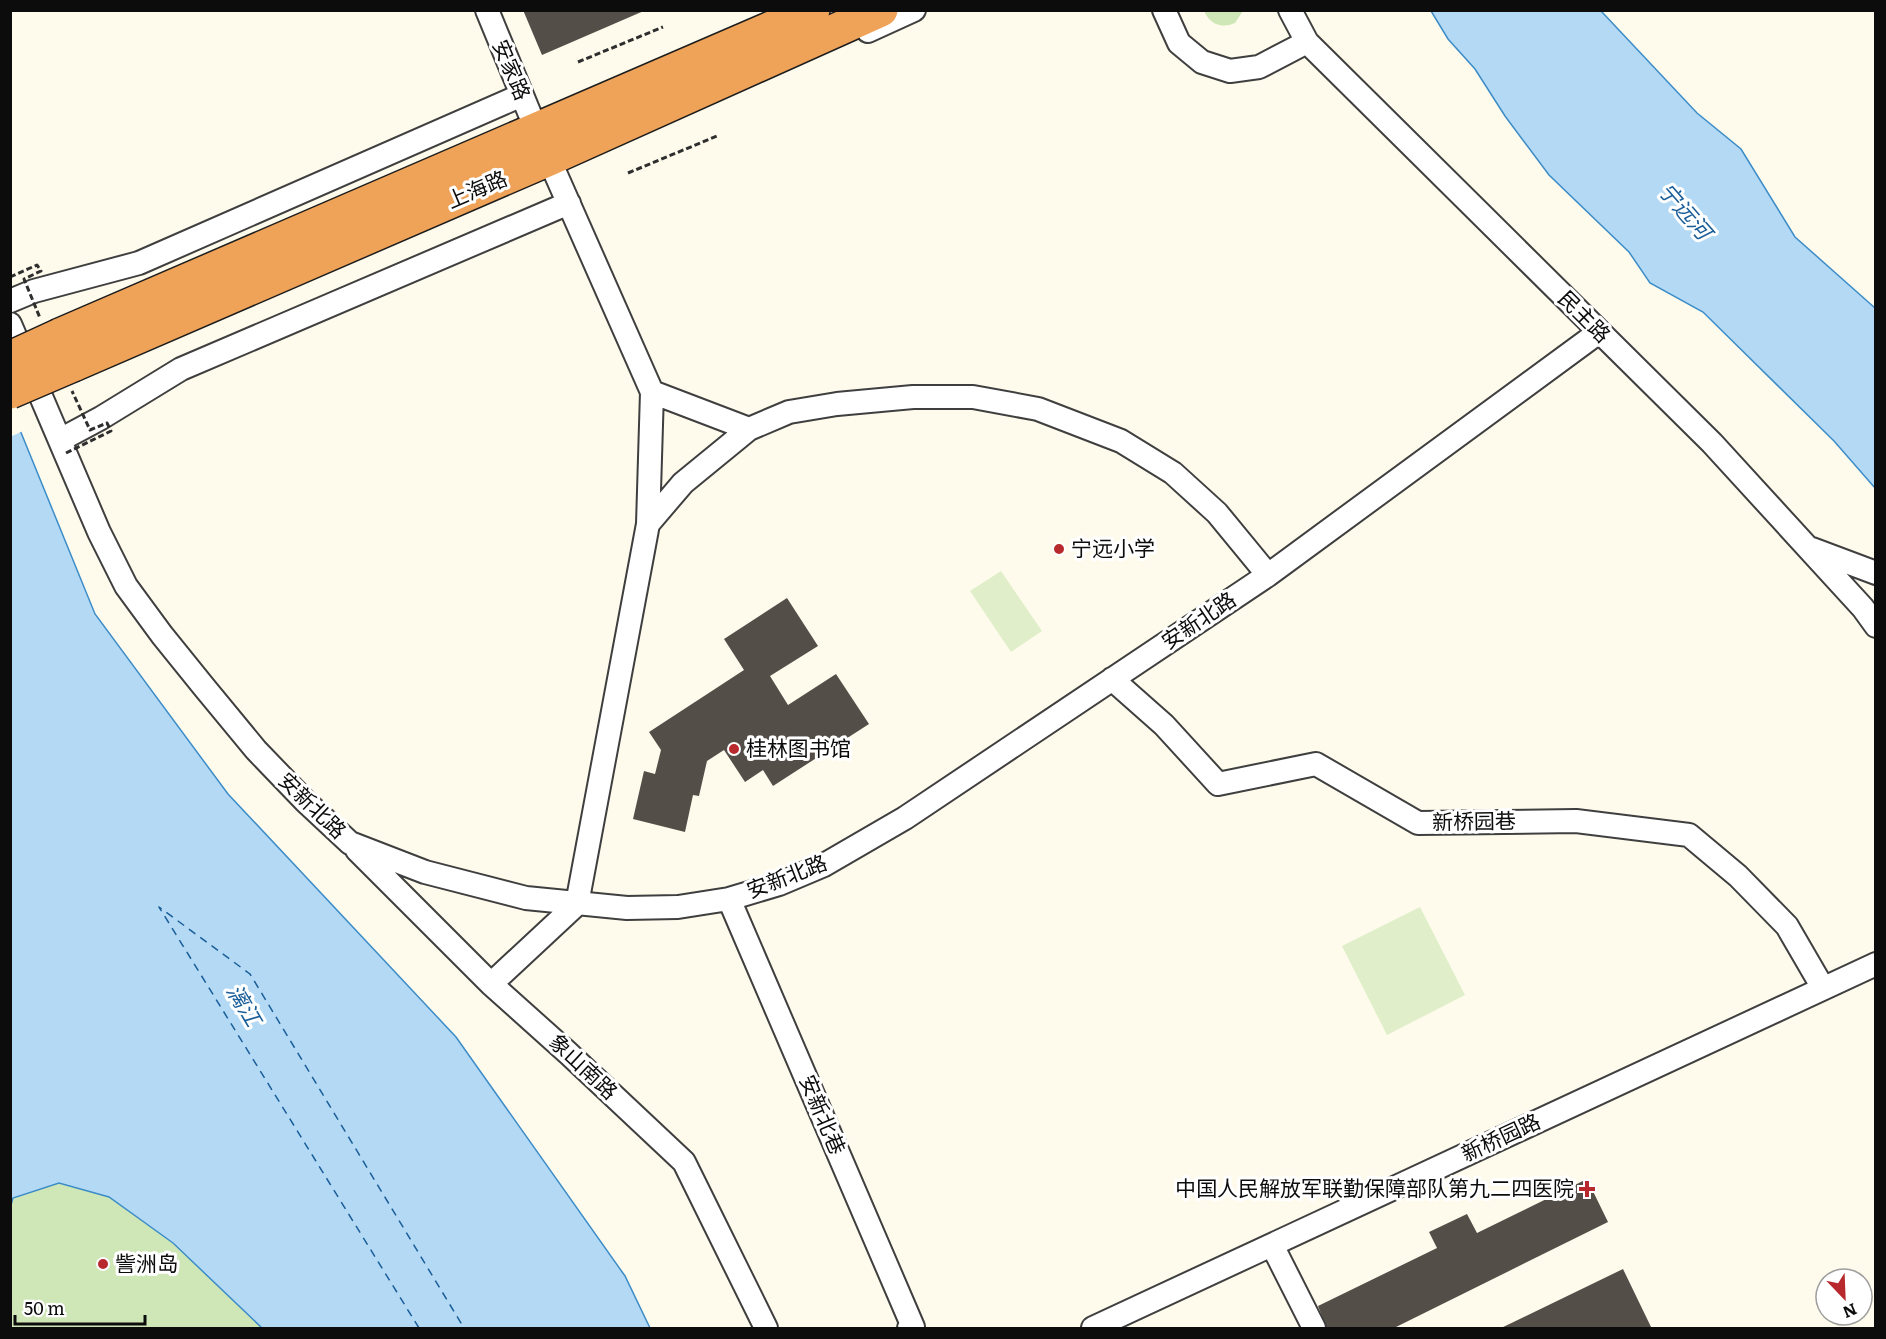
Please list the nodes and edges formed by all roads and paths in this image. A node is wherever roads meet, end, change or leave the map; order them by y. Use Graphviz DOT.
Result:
graph roads {
  1 [pos="487,10"];
  2 [pos="780,10"];
  3 [pos="813,10"];
  4 [pos="881,10"];
  5 [pos="914,10"];
  6 [pos="1164,10"];
  7 [pos="1290,10"];
  8 [pos="663,27"];
  9 [pos="1307,42"];
  10 [pos="578,62"];
  11 [pos="522,95"];
  12 [pos="536,129"];
  13 [pos="717,136"];
  14 [pos="549,159"];
  15 [pos="628,173"];
  16 [pos="569,202"];
  17 [pos="10,277"];
  18 [pos="10,301"];
  19 [pos="10,324"];
  20 [pos="1599,332"];
  21 [pos="61,352"];
  22 [pos="10,358"];
  23 [pos="10,392"];
  24 [pos="652,392"];
  25 [pos="749,429"];
  26 [pos="63,447"];
  27 [pos="648,524"];
  28 [pos="1807,547"];
  29 [pos="1875,573"];
  30 [pos="1268,575"];
  31 [pos="1875,626"];
  32 [pos="1112,679"];
  33 [pos="350,843"];
  34 [pos="729,899"];
  35 [pos="577,904"];
  36 [pos="1875,964"];
  37 [pos="491,984"];
  38 [pos="1824,988"];
  39 [pos="1272,1245"];
  40 [pos="766,1329"];
  41 [pos="909,1329"];
  42 [pos="1093,1329"];
  43 [pos="1314,1329"];
  1 -- 11 [label="street, 安家路"];
  2 -- 12 [label="street"];
  3 -- 12 [label="highway, 上海路"];
  4 -- 14 [label="highway, 上海路"];
  5 -- 14 [label="street"];
  6 -- 9 [label="street"];
  7 -- 9 [label="street, 民主路"];
  8 -- 10 [label="path"];
  9 -- 20 [label="street, 民主路"];
  11 -- 12 [label="street, 安家路"];
  11 -- 18 [label="street"];
  12 -- 21 [label="highway, 上海路"];
  13 -- 15 [label="path"];
  14 -- 16 [label="street"];
  14 -- 21 [label="highway, 上海路"];
  16 -- 24 [label="street"];
  16 -- 26 [label="street"];
  17 -- 21 [label="path, bridge"];
  19 -- 26 [label="street, 安新北路"];
  20 -- 28 [label="street, 民主路"];
  20 -- 30 [label="street, 安新北路"];
  21 -- 22 [label="highway, bridge"];
  21 -- 23 [label="highway, bridge"];
  21 -- 26 [label="path, bridge"];
  24 -- 25 [label="street"];
  24 -- 27 [label="street"];
  25 -- 27 [label="street"];
  25 -- 30 [label="street"];
  26 -- 33 [label="street, 安新北路"];
  27 -- 35 [label="street"];
  28 -- 29 [label="street"];
  28 -- 31 [label="street, 民主路"];
  30 -- 32 [label="street, 安新北路"];
  32 -- 34 [label="street, 安新北路"];
  32 -- 38 [label="street, 新桥园巷"];
  33 -- 35 [label="street, 安新北路"];
  33 -- 37 [label="street, 象山南路"];
  34 -- 35 [label="street, 安新北路"];
  34 -- 41 [label="street, 安新北巷"];
  35 -- 37 [label="street"];
  36 -- 38 [label="street, 新桥园路"];
  37 -- 40 [label="street, 象山南路"];
  38 -- 39 [label="street, 新桥园路"];
  39 -- 42 [label="street, 新桥园路"];
  39 -- 43 [label="street"];
}
